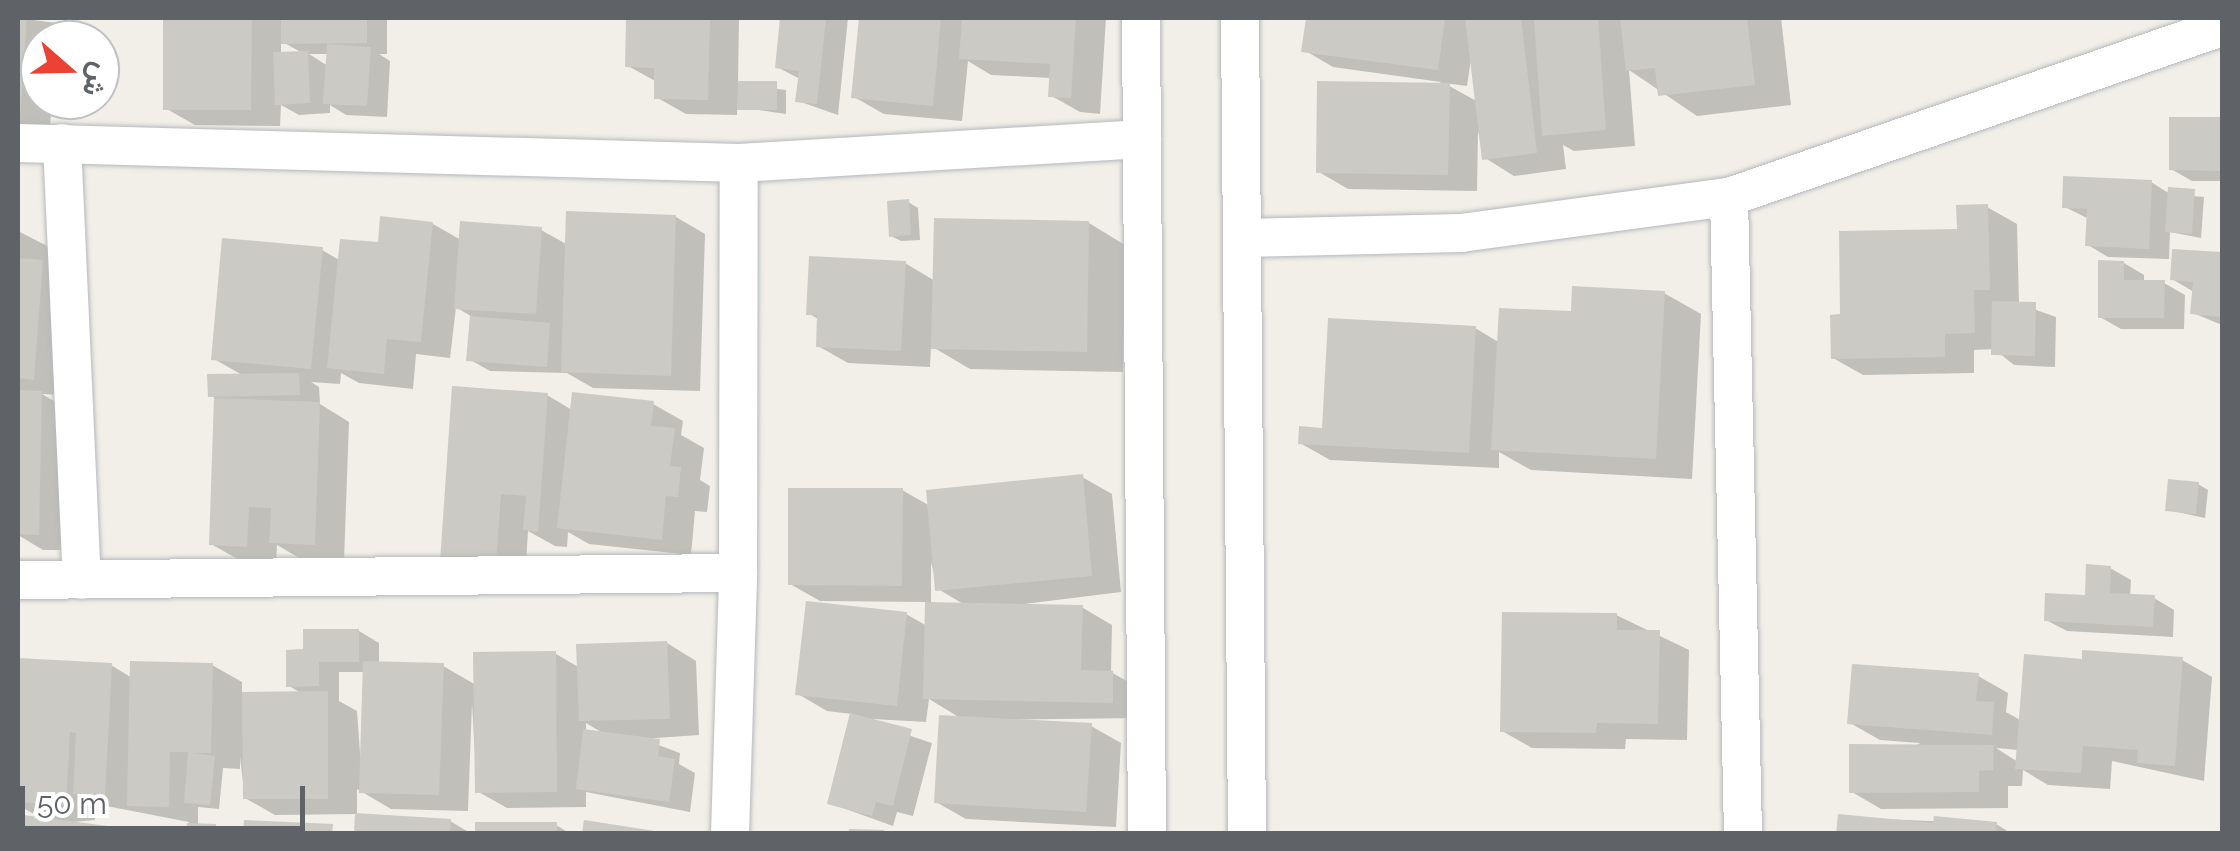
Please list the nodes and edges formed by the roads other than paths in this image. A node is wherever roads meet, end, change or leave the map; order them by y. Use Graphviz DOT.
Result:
graph roads {
  1 [pos="1141,18"];
  2 [pos="1240,18"];
  3 [pos="2222,27"];
  4 [pos="1142,139"];
  5 [pos="62,143"];
  6 [pos="18,144"];
  7 [pos="740,163"];
  8 [pos="1728,198"];
  9 [pos="1242,238"];
  10 [pos="738,573"];
  11 [pos="18,580"];
  12 [pos="82,580"];
  13 [pos="730,834"];
  14 [pos="1147,834"];
  15 [pos="1247,834"];
  16 [pos="1743,834"];
  1 -- 4 [label="street"];
  2 -- 9 [label="street"];
  3 -- 8 [label="street"];
  4 -- 7 [label="street"];
  4 -- 14 [label="street"];
  5 -- 6 [label="street"];
  5 -- 7 [label="street"];
  5 -- 12 [label="street"];
  7 -- 10 [label="street"];
  8 -- 9 [label="street"];
  8 -- 16 [label="street"];
  9 -- 15 [label="street"];
  10 -- 12 [label="street"];
  10 -- 13 [label="street"];
  11 -- 12 [label="street"];
}
